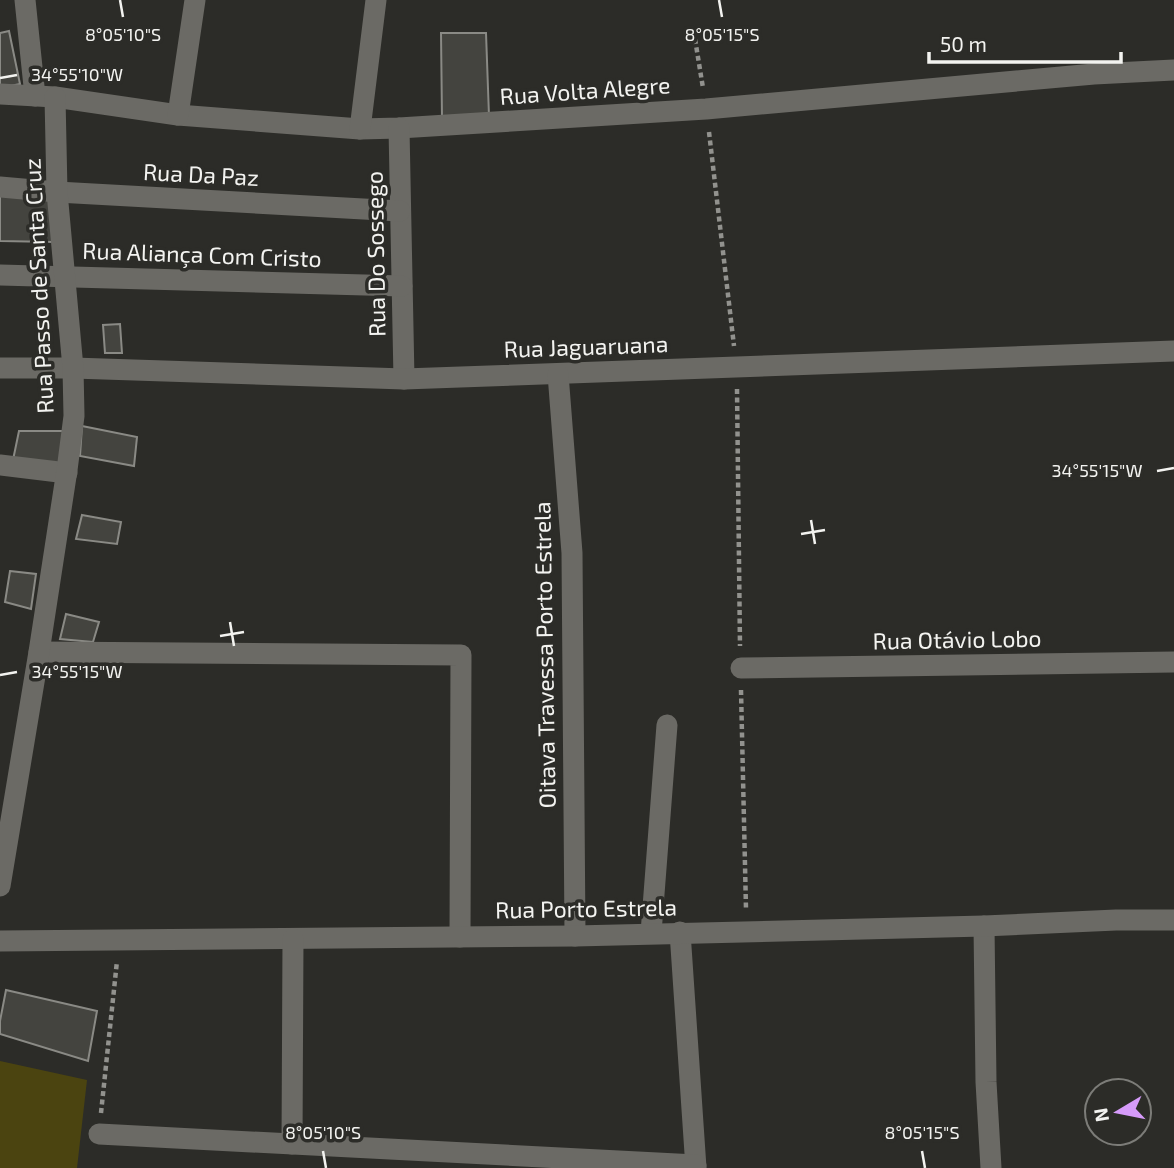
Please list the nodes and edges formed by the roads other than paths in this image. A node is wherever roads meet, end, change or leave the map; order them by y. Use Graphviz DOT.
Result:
graph roads {
  1 [pos="25,0"];
  2 [pos="195,0"];
  3 [pos="376,0"];
  4 [pos="1174,70"];
  5 [pos="0,94"];
  6 [pos="45,97"];
  7 [pos="178,115"];
  8 [pos="399,128"];
  9 [pos="360,129"];
  10 [pos="0,187"];
  11 [pos="57,192"];
  12 [pos="400,211"];
  13 [pos="0,275"];
  14 [pos="64,276"];
  15 [pos="402,286"];
  16 [pos="1174,351"];
  17 [pos="0,368"];
  18 [pos="73,368"];
  19 [pos="558,374"];
  20 [pos="404,379"];
  21 [pos="0,465"];
  22 [pos="67,473"];
  23 [pos="39,652"];
  24 [pos="1174,662"];
  25 [pos="741,668"];
  26 [pos="667,725"];
  27 [pos="0,886"];
  28 [pos="1174,920"];
  29 [pos="984,926"];
  30 [pos="680,932"];
  31 [pos="651,933"];
  32 [pos="575,936"];
  33 [pos="460,937"];
  34 [pos="293,939"];
  35 [pos="0,941"];
  36 [pos="99,1134"];
  37 [pos="292,1144"];
  38 [pos="696,1166"];
  39 [pos="991,1168"];
  1 -- 6 [label="street, Rua Passo de Santa Cruz"];
  2 -- 7 [label="street"];
  3 -- 9 [label="street"];
  4 -- 8 [label="street, Rua Volta Alegre"];
  5 -- 6 [label="street, Rua Volta Alegre"];
  6 -- 7 [label="street, Rua Volta Alegre"];
  6 -- 11 [label="street, Rua Passo de Santa Cruz"];
  7 -- 9 [label="street, Rua Volta Alegre"];
  8 -- 9 [label="street, Rua Volta Alegre"];
  8 -- 12 [label="street, Rua Do Sossego"];
  10 -- 11 [label="street, Rua Da Paz"];
  11 -- 12 [label="street, Rua Da Paz"];
  11 -- 14 [label="street, Rua Passo de Santa Cruz"];
  12 -- 15 [label="street, Rua Do Sossego"];
  13 -- 14 [label="street, Rua Aliança Com Cristo"];
  14 -- 15 [label="street, Rua Aliança Com Cristo"];
  14 -- 18 [label="street, Rua Passo de Santa Cruz"];
  15 -- 20 [label="street, Rua Do Sossego"];
  16 -- 19 [label="street, Rua Jaguaruana"];
  17 -- 18 [label="street, Rua Jaguaruana"];
  18 -- 20 [label="street, Rua Jaguaruana"];
  18 -- 22 [label="street, Rua Passo de Santa Cruz"];
  19 -- 20 [label="street, Rua Jaguaruana"];
  19 -- 32 [label="street, Oitava Travessa Porto Estrela"];
  21 -- 22 [label="street"];
  22 -- 23 [label="street, Rua Passo de Santa Cruz"];
  23 -- 27 [label="street, Rua Passo de Santa Cruz"];
  23 -- 33 [label="street"];
  24 -- 25 [label="street, Rua Otávio Lobo"];
  26 -- 31 [label="street"];
  28 -- 29 [label="street, Rua Porto Estrela"];
  29 -- 30 [label="street, Rua Porto Estrela"];
  29 -- 39 [label="street"];
  30 -- 31 [label="street, Rua Porto Estrela"];
  30 -- 38 [label="street"];
  31 -- 32 [label="street, Rua Porto Estrela"];
  32 -- 33 [label="street, Rua Porto Estrela"];
  33 -- 34 [label="street, Rua Porto Estrela"];
  34 -- 35 [label="street, Rua Porto Estrela"];
  34 -- 37 [label="street"];
  36 -- 37 [label="street"];
  37 -- 38 [label="street"];
}
